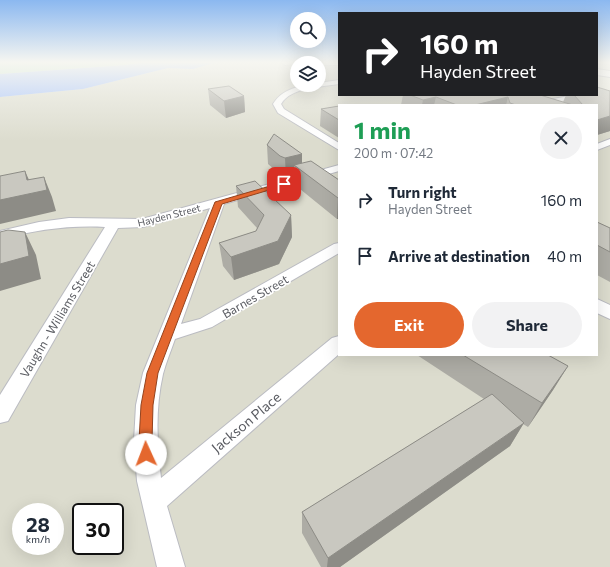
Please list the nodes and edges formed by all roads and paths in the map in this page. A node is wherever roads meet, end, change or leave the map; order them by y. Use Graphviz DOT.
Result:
graph roads {
  1 [pos="307,88"];
  2 [pos="578,96"];
  3 [pos="598,96"];
  4 [pos="610,98"];
  5 [pos="542,104"];
  6 [pos="610,142"];
  7 [pos="338,147"];
  8 [pos="598,147"];
  9 [pos="338,168"];
  10 [pos="219,202"];
  11 [pos="114,224"];
  12 [pos="0,235"];
  13 [pos="338,248"];
  14 [pos="598,306"];
  15 [pos="610,313"];
  16 [pos="167,335"];
  17 [pos="338,344"];
  18 [pos="0,414"];
  19 [pos="152,501"];
  20 [pos="172,567"];
  1 -- 7 [label="street"];
  2 -- 5 [label="street"];
  3 -- 4 [label="street"];
  6 -- 8 [label="street"];
  9 -- 10 [label="street, Hayden Street"];
  10 -- 11 [label="street, Hayden Street"];
  10 -- 16 [label="street"];
  11 -- 12 [label="street, Hayden Street"];
  11 -- 18 [label="street, Vaughn - Williams Street"];
  13 -- 16 [label="street, Barnes Street"];
  14 -- 15 [label="street"];
  16 -- 19 [label="street"];
  17 -- 19 [label="street, Jackson Place"];
  19 -- 20 [label="street"];
}
